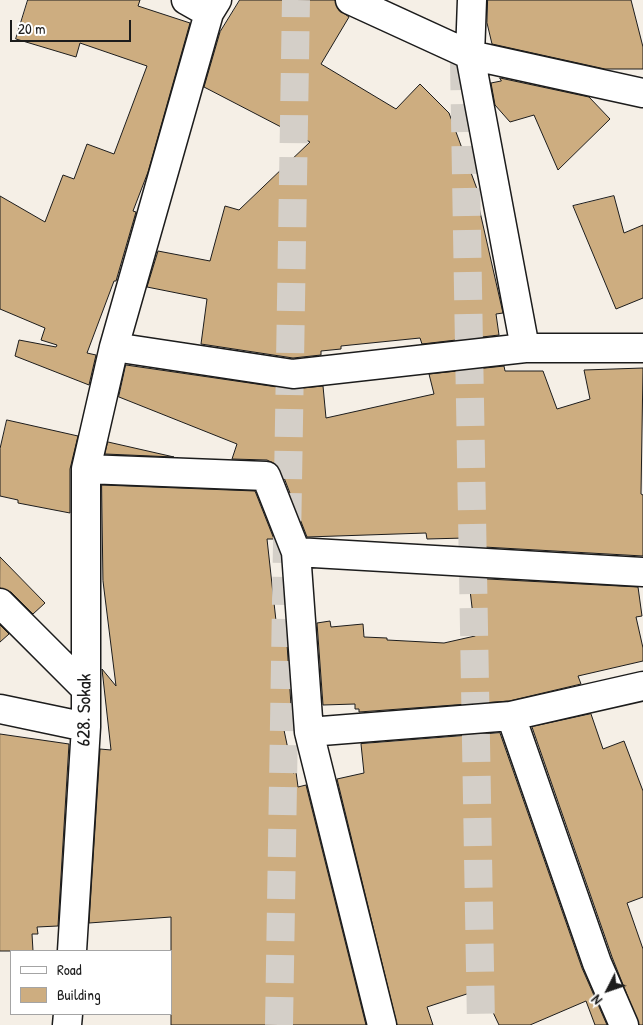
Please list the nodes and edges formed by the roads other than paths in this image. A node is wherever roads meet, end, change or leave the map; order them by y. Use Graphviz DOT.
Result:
graph roads {
  1 [pos="350,0"];
  2 [pos="472,0"];
  3 [pos="204,4"];
  4 [pos="470,55"];
  5 [pos="643,93"];
  6 [pos="114,347"];
  7 [pos="525,348"];
  8 [pos="643,348"];
  9 [pos="86,469"];
  10 [pos="296,552"];
  11 [pos="643,572"];
  12 [pos="0,603"];
  13 [pos="643,686"];
  14 [pos="86,689"];
  15 [pos="0,709"];
  16 [pos="511,716"];
  17 [pos="86,727"];
  18 [pos="309,732"];
  19 [pos="72,950"];
  20 [pos="382,1025"];
  21 [pos="624,1025"];
  1 -- 4 [label="street"];
  2 -- 4 [label="street"];
  3 -- 6 [label="street, 628. Sokak"];
  4 -- 5 [label="street"];
  4 -- 7 [label="street"];
  6 -- 7 [label="street"];
  6 -- 9 [label="street, 628. Sokak"];
  7 -- 8 [label="street"];
  9 -- 10 [label="street"];
  9 -- 14 [label="street, 628. Sokak"];
  10 -- 11 [label="street"];
  10 -- 18 [label="street"];
  12 -- 14 [label="street"];
  13 -- 16 [label="street"];
  14 -- 17 [label="street, 628. Sokak"];
  15 -- 17 [label="street"];
  16 -- 18 [label="street"];
  16 -- 21 [label="street"];
  17 -- 19 [label="street, 628. Sokak"];
  18 -- 20 [label="street"];
}
